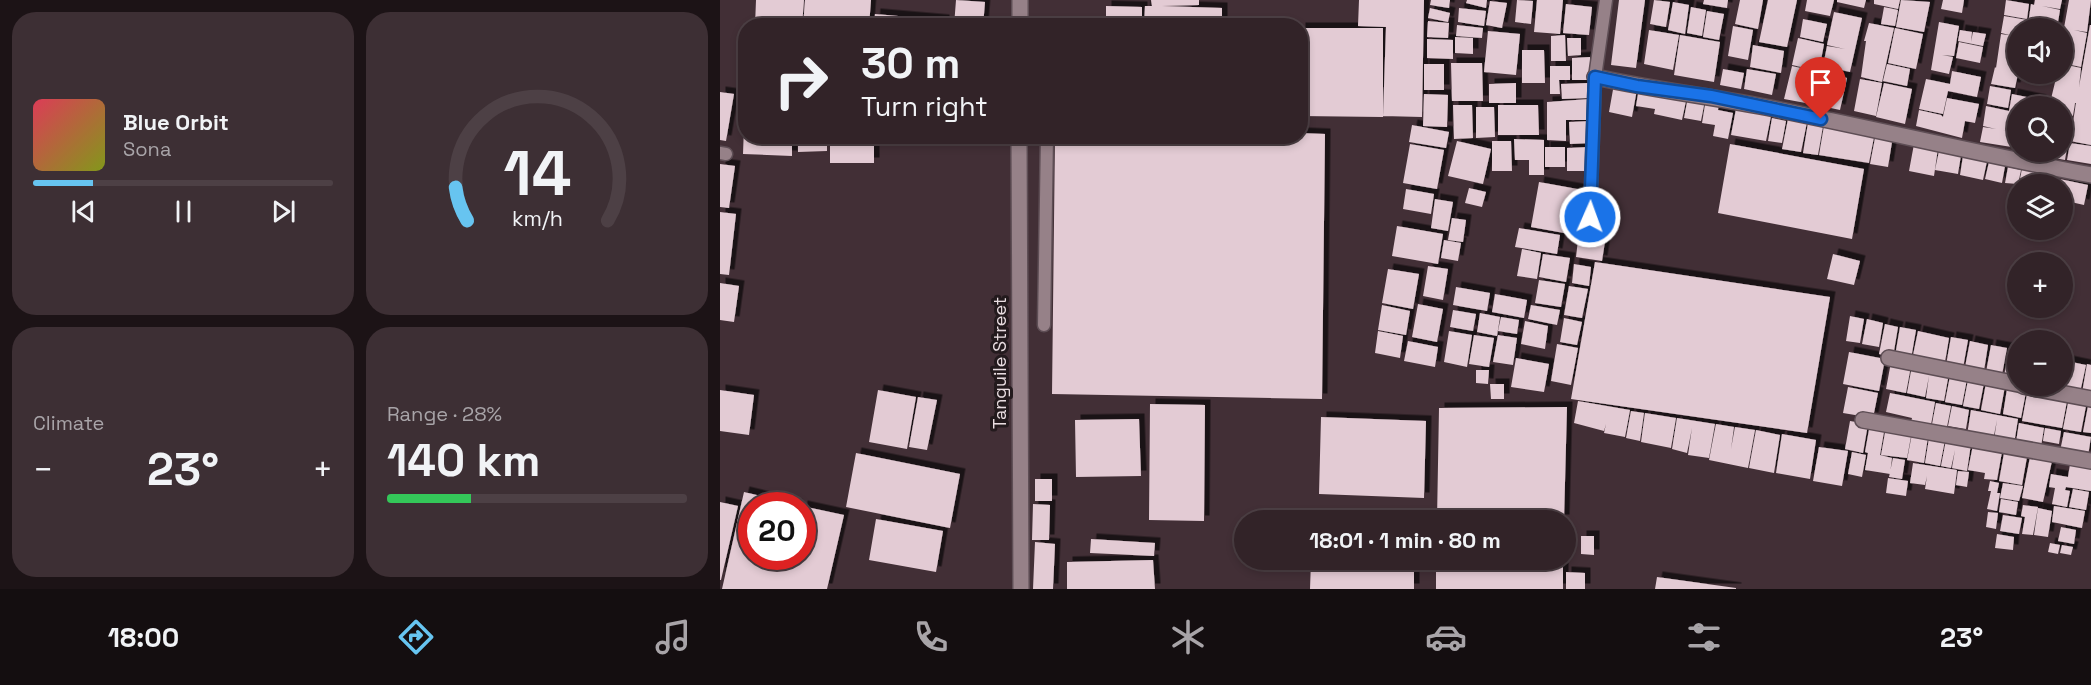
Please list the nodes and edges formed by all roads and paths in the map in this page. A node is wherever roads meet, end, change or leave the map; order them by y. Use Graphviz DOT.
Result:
graph roads {
  1 [pos="1020,0"];
  2 [pos="1606,0"];
  3 [pos="1020,18"];
  4 [pos="1595,77"];
  5 [pos="1019,144"];
  6 [pos="1047,144"];
  7 [pos="2091,175"];
  8 [pos="1590,217"];
  9 [pos="1044,325"];
  10 [pos="1889,358"];
  11 [pos="2007,382"];
  12 [pos="2073,396"];
  13 [pos="2091,399"];
  14 [pos="1863,420"];
  15 [pos="2091,461"];
  16 [pos="1021,589"];
  1 -- 3 [label="street"];
  2 -- 4 [label="lane"];
  4 -- 7 [label="street"];
  4 -- 8 [label="lane"];
  5 -- 16 [label="street, Tanguile Street"];
  6 -- 9 [label="lane"];
  10 -- 11 [label="street"];
  12 -- 13 [label="street"];
  14 -- 15 [label="street"];
}
